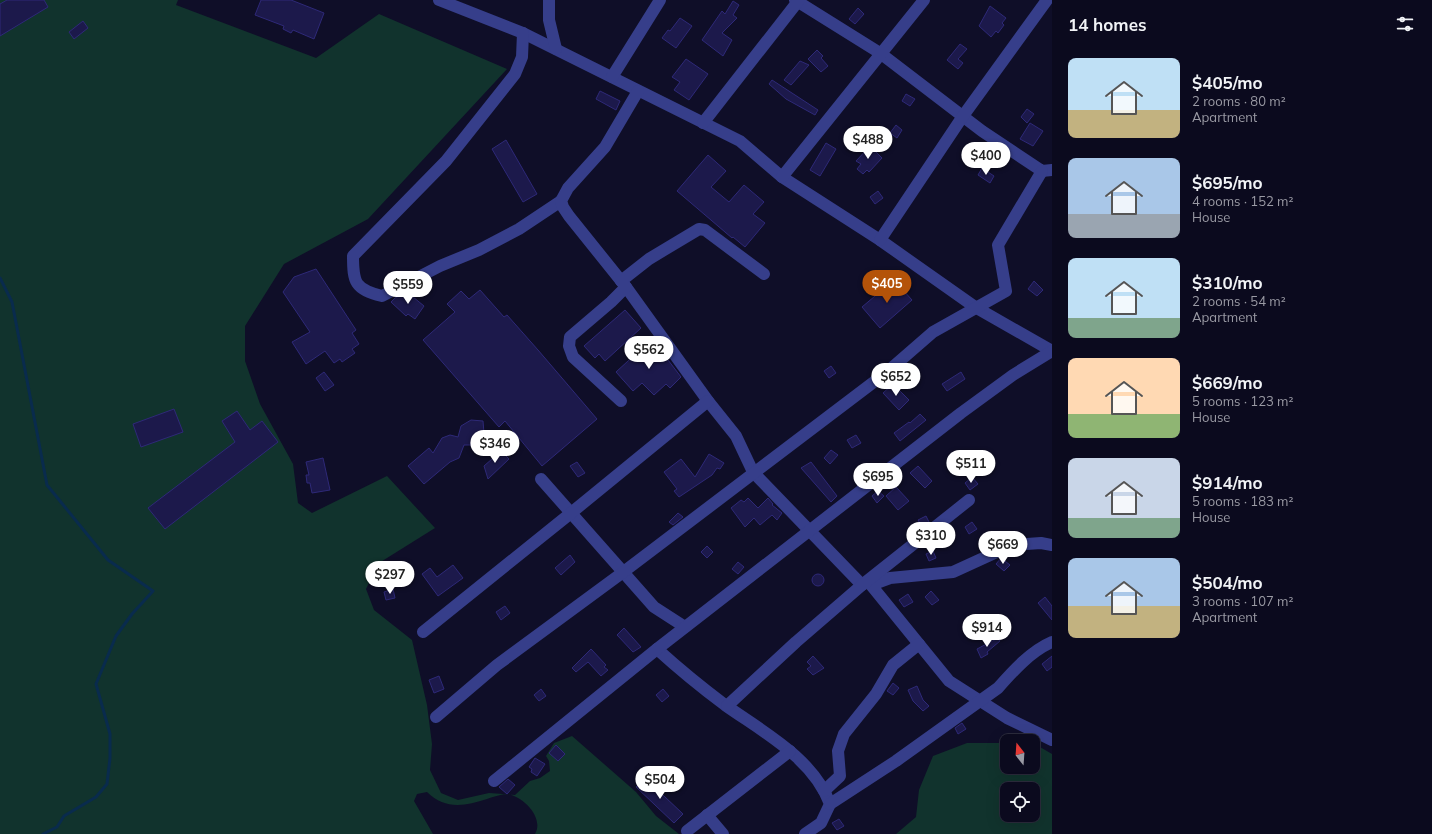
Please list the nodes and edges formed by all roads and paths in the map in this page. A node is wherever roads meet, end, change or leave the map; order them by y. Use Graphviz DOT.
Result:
graph roads {
  1 [pos="439,0"];
  2 [pos="549,0"];
  3 [pos="660,0"];
  4 [pos="924,0"];
  5 [pos="1047,0"];
  6 [pos="797,1"];
  7 [pos="523,33"];
  8 [pos="556,49"];
  9 [pos="880,53"];
  10 [pos="612,77"];
  11 [pos="638,91"];
  12 [pos="962,116"];
  13 [pos="703,123"];
  14 [pos="1047,170"];
  15 [pos="782,177"];
  16 [pos="562,201"];
  17 [pos="880,240"];
  18 [pos="764,274"];
  19 [pos="624,284"];
  20 [pos="975,307"];
  21 [pos="1052,351"];
  22 [pos="620,401"];
  23 [pos="708,401"];
  24 [pos="753,472"];
  25 [pos="542,479"];
  26 [pos="969,500"];
  27 [pos="571,513"];
  28 [pos="809,531"];
  29 [pos="1052,545"];
  30 [pos="622,573"];
  31 [pos="862,585"];
  32 [pos="685,627"];
  33 [pos="423,632"];
  34 [pos="1052,642"];
  35 [pos="919,644"];
  36 [pos="657,649"];
  37 [pos="979,702"];
  38 [pos="727,706"];
  39 [pos="436,717"];
  40 [pos="1052,740"];
  41 [pos="790,751"];
  42 [pos="494,781"];
  43 [pos="824,791"];
  44 [pos="830,804"];
  45 [pos="707,816"];
  46 [pos="688,831"];
  47 [pos="723,834"];
  48 [pos="805,834"];
  1 -- 7 [label="street"];
  2 -- 8 [label="street"];
  3 -- 10 [label="street"];
  4 -- 9 [label="street"];
  5 -- 12 [label="street"];
  6 -- 9 [label="street"];
  6 -- 13 [label="street"];
  7 -- 8 [label="street"];
  7 -- 16 [label="street"];
  8 -- 10 [label="street"];
  9 -- 12 [label="street"];
  9 -- 15 [label="street"];
  10 -- 11 [label="street"];
  11 -- 13 [label="street"];
  11 -- 16 [label="street"];
  12 -- 14 [label="street"];
  12 -- 17 [label="street"];
  13 -- 15 [label="street"];
  14 -- 20 [label="street"];
  15 -- 17 [label="street"];
  16 -- 19 [label="street"];
  17 -- 20 [label="street"];
  18 -- 19 [label="street"];
  19 -- 22 [label="street"];
  19 -- 23 [label="street"];
  20 -- 21 [label="street"];
  20 -- 24 [label="street"];
  21 -- 28 [label="street"];
  23 -- 24 [label="street"];
  23 -- 27 [label="street"];
  24 -- 28 [label="street"];
  24 -- 30 [label="street"];
  25 -- 27 [label="street"];
  26 -- 31 [label="street"];
  27 -- 30 [label="street"];
  27 -- 33 [label="street"];
  28 -- 31 [label="street"];
  28 -- 32 [label="street"];
  29 -- 35 [label="street"];
  30 -- 32 [label="street"];
  30 -- 39 [label="street"];
  31 -- 38 [label="street"];
  32 -- 36 [label="street"];
  34 -- 37 [label="street"];
  35 -- 37 [label="street"];
  35 -- 43 [label="street"];
  36 -- 38 [label="street"];
  36 -- 42 [label="street"];
  37 -- 40 [label="street"];
  37 -- 44 [label="street"];
  38 -- 41 [label="street"];
  41 -- 43 [label="street"];
  41 -- 45 [label="street"];
  43 -- 44 [label="street"];
  44 -- 48 [label="street"];
  45 -- 46 [label="street"];
  45 -- 47 [label="street"];
}
